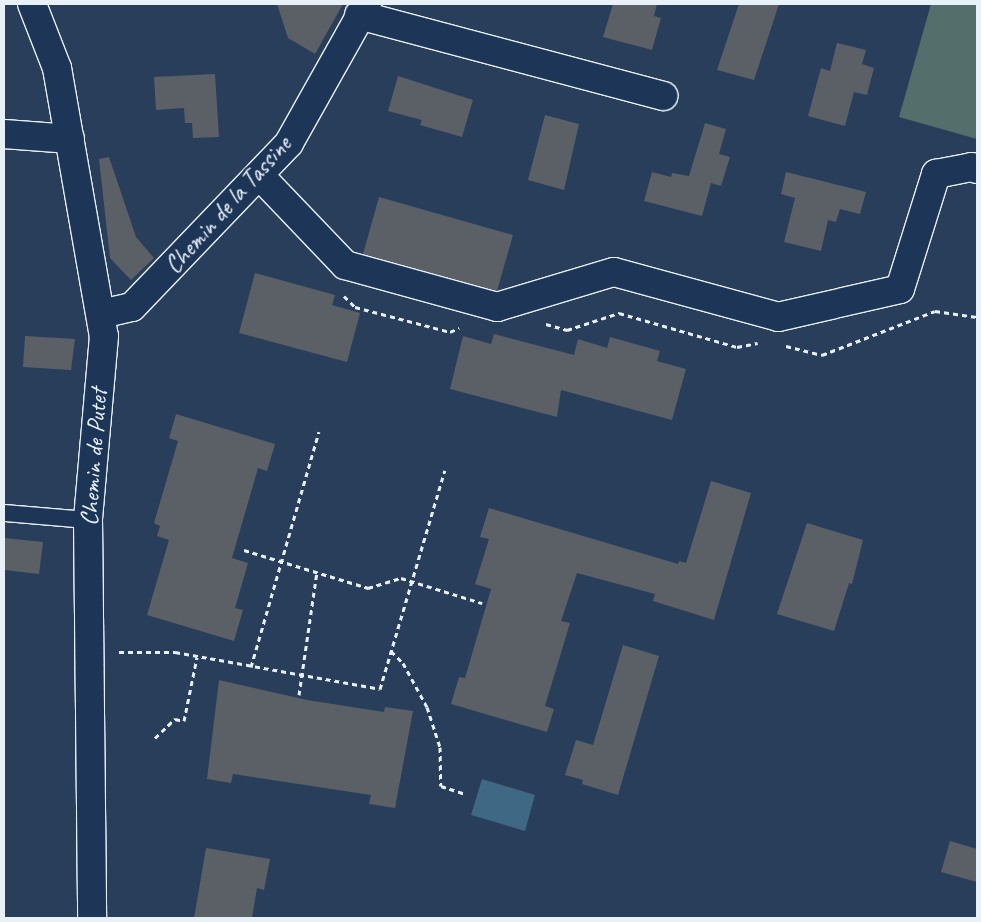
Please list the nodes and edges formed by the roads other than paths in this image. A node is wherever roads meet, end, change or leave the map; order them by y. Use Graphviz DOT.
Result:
graph roads {
  1 [pos="32,4"];
  2 [pos="363,9"];
  3 [pos="663,96"];
  4 [pos="4,134"];
  5 [pos="70,139"];
  6 [pos="977,169"];
  7 [pos="260,176"];
  8 [pos="101,314"];
  9 [pos="4,513"];
  10 [pos="88,520"];
  11 [pos="92,918"];
  1 -- 5 [label="street, Chemin de Putet"];
  2 -- 3 [label="street, Chemin de la Tassine"];
  2 -- 7 [label="street, Chemin de la Tassine"];
  4 -- 5 [label="street"];
  5 -- 8 [label="street, Chemin de Putet"];
  6 -- 7 [label="street"];
  7 -- 8 [label="street, Chemin de la Tassine"];
  8 -- 10 [label="street, Chemin de Putet"];
  9 -- 10 [label="lane"];
  10 -- 11 [label="street, Chemin de Putet"];
}
